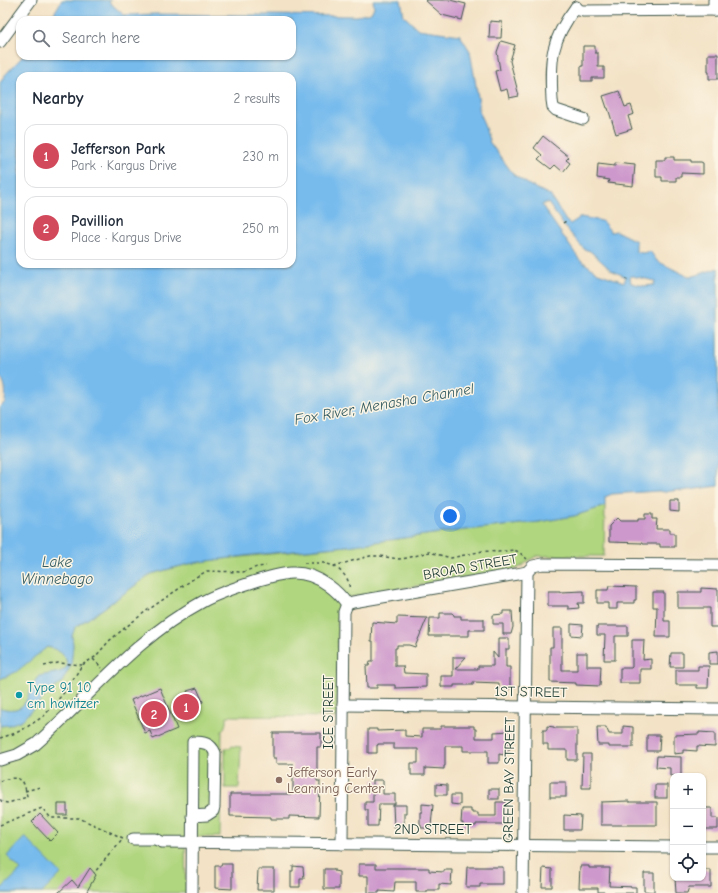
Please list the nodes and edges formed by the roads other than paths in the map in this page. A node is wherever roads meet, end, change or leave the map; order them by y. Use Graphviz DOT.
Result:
graph roads {
  1 [pos="31,0"];
  2 [pos="574,4"];
  3 [pos="716,7"];
  4 [pos="19,16"];
  5 [pos="16,20"];
  6 [pos="0,42"];
  7 [pos="583,119"];
  8 [pos="718,565"];
  9 [pos="527,572"];
  10 [pos="345,602"];
  11 [pos="343,705"];
  12 [pos="525,707"];
  13 [pos="718,709"];
  14 [pos="0,760"];
  15 [pos="192,816"];
  16 [pos="133,839"];
  17 [pos="193,843"];
  18 [pos="342,844"];
  19 [pos="524,845"];
  20 [pos="670,847"];
  21 [pos="706,847"];
  22 [pos="718,847"];
  23 [pos="192,893"];
  24 [pos="523,893"];
  1 -- 4 [label="street"];
  2 -- 3 [label="street"];
  2 -- 7 [label="street"];
  5 -- 6 [label="street"];
  8 -- 9 [label="street, BROAD STREET"];
  9 -- 10 [label="street, BROAD STREET"];
  9 -- 12 [label="street, GREEN BAY STREET"];
  10 -- 11 [label="street, ICE STREET"];
  10 -- 14 [label="street"];
  11 -- 12 [label="street, 1ST STREET"];
  11 -- 18 [label="street, ICE STREET"];
  12 -- 13 [label="street, 1ST STREET"];
  12 -- 19 [label="street, GREEN BAY STREET"];
  15 -- 15 [label="street"];
  15 -- 17 [label="street"];
  16 -- 17 [label="street, 2ND STREET"];
  17 -- 18 [label="street, 2ND STREET"];
  17 -- 23 [label="street"];
  18 -- 19 [label="street, 2ND STREET"];
  19 -- 20 [label="street, 2ND STREET"];
  19 -- 24 [label="street, GREEN BAY STREET"];
  21 -- 22 [label="street"];
}
